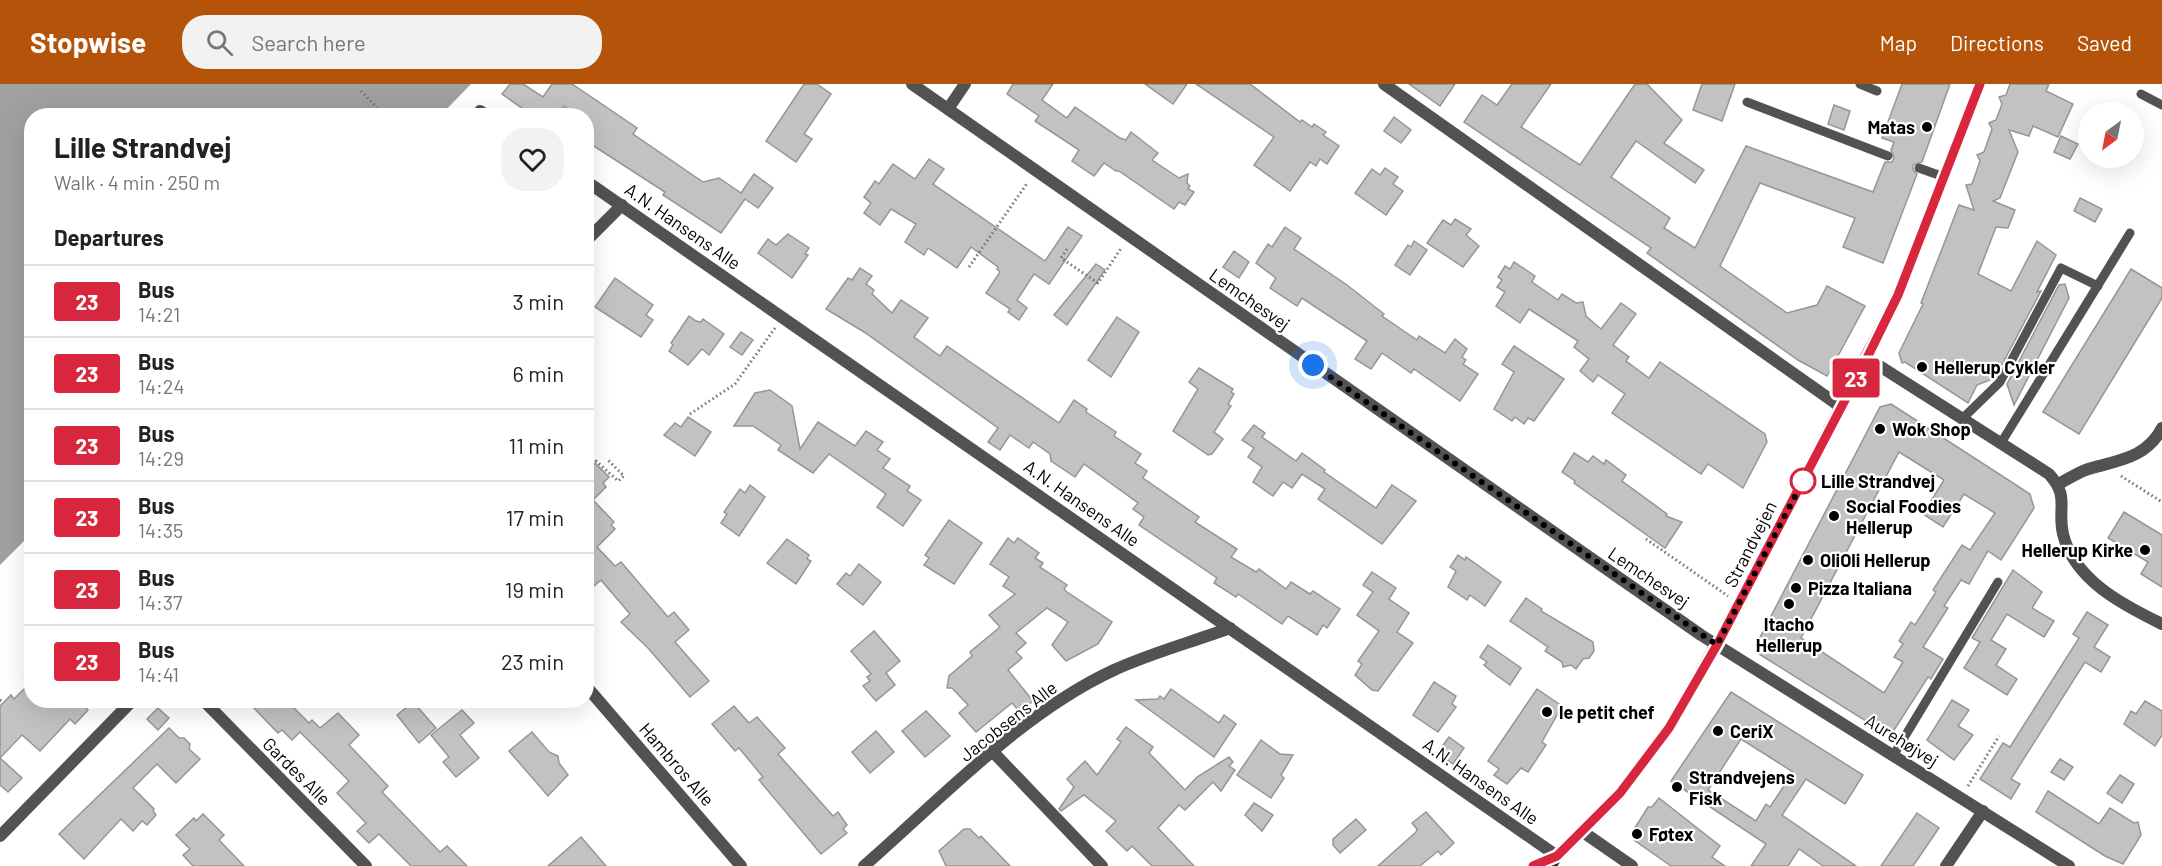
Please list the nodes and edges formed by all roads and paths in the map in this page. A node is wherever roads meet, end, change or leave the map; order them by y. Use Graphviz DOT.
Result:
graph roads {
  1 [pos="912,84"];
  2 [pos="965,84"];
  3 [pos="1384,84"];
  4 [pos="1860,84"];
  5 [pos="1980,84"];
  6 [pos="361,91"];
  7 [pos="1877,91"];
  8 [pos="2141,94"];
  9 [pos="1747,102"];
  10 [pos="2162,105"];
  11 [pos="378,108"];
  12 [pos="948,109"];
  13 [pos="1888,156"];
  14 [pos="1919,168"];
  15 [pos="1035,170"];
  16 [pos="1944,177"];
  17 [pos="594,186"];
  18 [pos="622,205"];
  19 [pos="594,233"];
  20 [pos="2130,234"];
  21 [pos="1129,236"];
  22 [pos="1067,249"];
  23 [pos="969,267"];
  24 [pos="2098,286"];
  25 [pos="782,316"];
  26 [pos="1867,358"];
  27 [pos="1841,407"];
  28 [pos="690,414"];
  29 [pos="1962,419"];
  30 [pos="2162,428"];
  31 [pos="2001,443"];
  32 [pos="608,460"];
  33 [pos="594,463"];
  34 [pos="2103,467"];
  35 [pos="2058,484"];
  36 [pos="2162,502"];
  37 [pos="1646,539"];
  38 [pos="1998,582"];
  39 [pos="1739,604"];
  40 [pos="2162,624"];
  41 [pos="1230,628"];
  42 [pos="1717,645"];
  43 [pos="594,695"];
  44 [pos="126,708"];
  45 [pos="211,708"];
  46 [pos="1999,736"];
  47 [pos="993,752"];
  48 [pos="1893,756"];
  49 [pos="1961,798"];
  50 [pos="1983,811"];
  51 [pos="1583,832"];
  52 [pos="0,836"];
  53 [pos="1553,861"];
  54 [pos="366,866"];
  55 [pos="741,866"];
  56 [pos="864,866"];
  57 [pos="1102,866"];
  58 [pos="1533,866"];
  59 [pos="1632,866"];
  60 [pos="1946,866"];
  61 [pos="2069,866"];
  1 -- 12 [label="street, Lemchesvej"];
  2 -- 12 [label="street"];
  3 -- 27 [label="street"];
  4 -- 7 [label="lane"];
  5 -- 16 [label="main road, Strandvejen"];
  6 -- 11 [label="path"];
  8 -- 10 [label="lane"];
  9 -- 13 [label="lane"];
  12 -- 15 [label="street, Lemchesvej"];
  14 -- 16 [label="lane"];
  15 -- 21 [label="street, Lemchesvej"];
  15 -- 23 [label="path"];
  16 -- 26 [label="main road, Strandvejen"];
  17 -- 18 [label="street, A.N. Hansens Alle"];
  18 -- 19 [label="street"];
  18 -- 25 [label="street, A.N. Hansens Alle"];
  20 -- 24 [label="lane"];
  21 -- 22 [label="path"];
  21 -- 42 [label="street, Lemchesvej"];
  24 -- 29 [label="lane"];
  24 -- 31 [label="lane"];
  25 -- 28 [label="path"];
  25 -- 41 [label="street, A.N. Hansens Alle"];
  26 -- 27 [label="main road, Strandvejen"];
  26 -- 29 [label="street"];
  27 -- 39 [label="main road, Strandvejen"];
  29 -- 31 [label="street"];
  30 -- 34 [label="street"];
  31 -- 35 [label="street"];
  32 -- 33 [label="path"];
  34 -- 35 [label="street"];
  34 -- 36 [label="path"];
  35 -- 40 [label="street"];
  37 -- 39 [label="path"];
  38 -- 48 [label="lane"];
  39 -- 42 [label="main road, Strandvejen"];
  41 -- 47 [label="street, Jacobsens Alle"];
  41 -- 53 [label="street, A.N. Hansens Alle"];
  42 -- 48 [label="street, Aurehøjvej"];
  42 -- 51 [label="main road, Strandvejen"];
  43 -- 55 [label="street, Hambros Alle"];
  44 -- 52 [label="street"];
  45 -- 54 [label="street, Gardes Alle"];
  46 -- 49 [label="path"];
  47 -- 56 [label="street, Jacobsens Alle"];
  47 -- 57 [label="street"];
  48 -- 49 [label="street, Aurehøjvej"];
  49 -- 50 [label="street, Aurehøjvej"];
  50 -- 60 [label="street"];
  50 -- 61 [label="street, Aurehøjvej"];
  51 -- 53 [label="main road, Strandvejen"];
  51 -- 59 [label="street"];
  53 -- 58 [label="main road, Strandvejen"];
}
